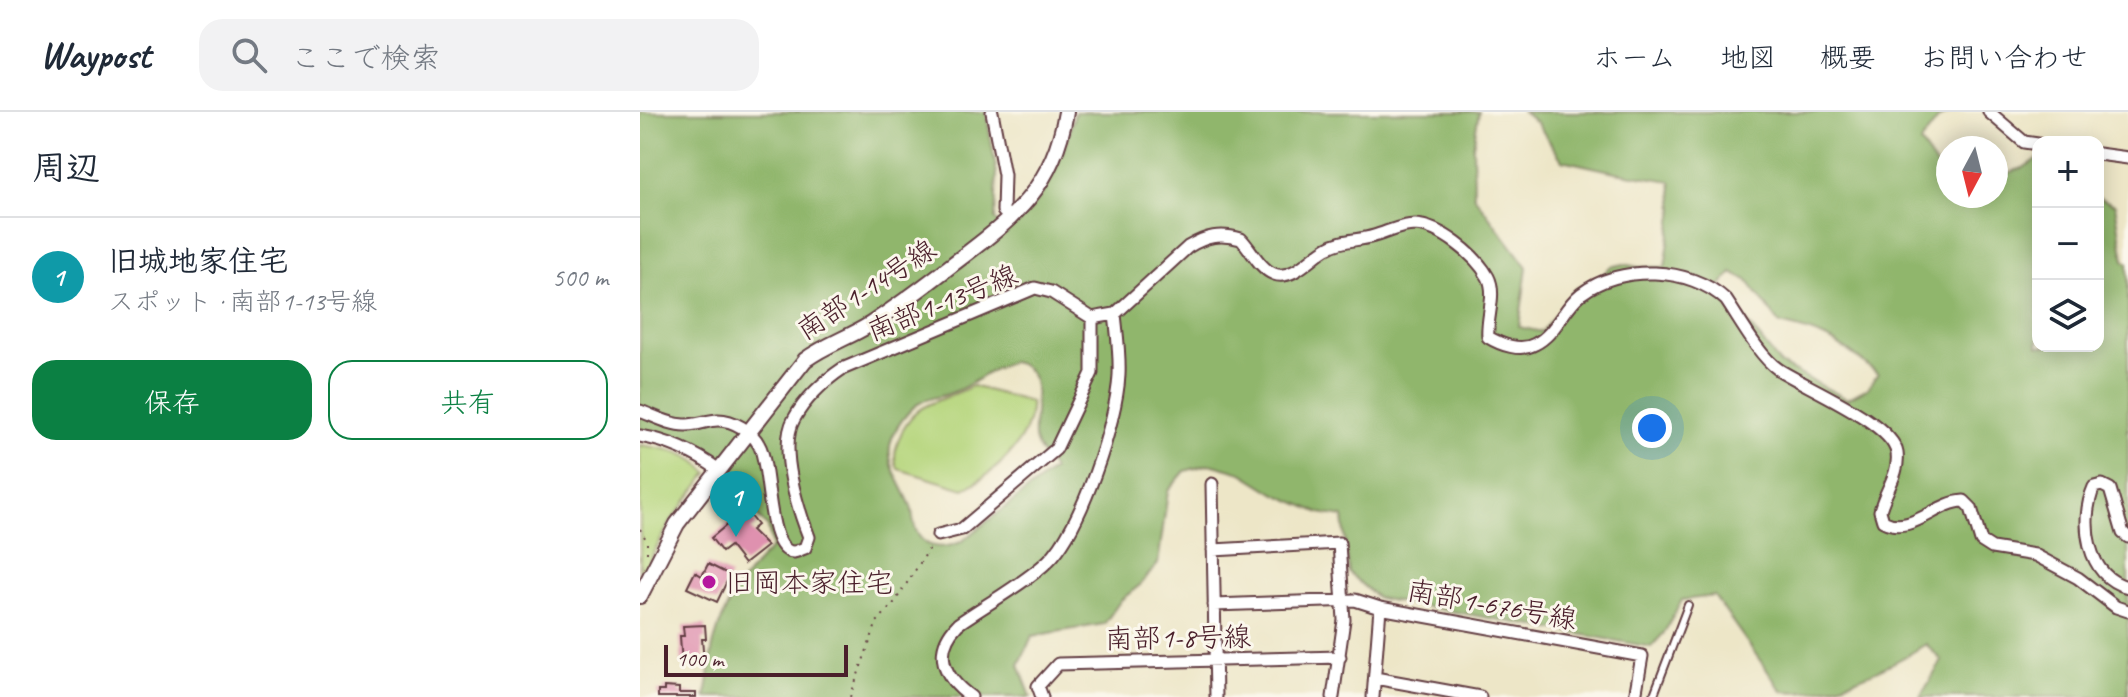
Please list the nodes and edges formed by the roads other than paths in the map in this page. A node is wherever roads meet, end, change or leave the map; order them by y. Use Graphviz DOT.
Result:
graph roads {
  1 [pos="992,112"];
  2 [pos="1066,112"];
  3 [pos="1989,112"];
  4 [pos="2032,143"];
  5 [pos="2104,155"];
  6 [pos="2128,158"];
  7 [pos="1011,219"];
  8 [pos="1115,314"];
  9 [pos="1092,318"];
  10 [pos="640,411"];
  11 [pos="750,433"];
  12 [pos="640,436"];
  13 [pos="719,470"];
  14 [pos="1212,484"];
  15 [pos="938,535"];
  16 [pos="2128,537"];
  17 [pos="1213,550"];
  18 [pos="2128,587"];
  19 [pos="640,596"];
  20 [pos="1343,600"];
  21 [pos="1214,605"];
  22 [pos="1688,605"];
  23 [pos="1380,608"];
  24 [pos="2128,611"];
  25 [pos="1340,657"];
  26 [pos="1215,660"];
  27 [pos="1375,678"];
  28 [pos="971,697"];
  29 [pos="1042,697"];
  30 [pos="1216,697"];
  31 [pos="1333,697"];
  32 [pos="1373,697"];
  33 [pos="1480,697"];
  34 [pos="1635,697"];
  35 [pos="1653,697"];
  1 -- 7 [label="street"];
  2 -- 7 [label="street, 南部1-14号線"];
  3 -- 4 [label="street"];
  5 -- 6 [label="street"];
  7 -- 11 [label="street, 南部1-14号線"];
  8 -- 9 [label="street"];
  8 -- 24 [label="street"];
  8 -- 28 [label="street"];
  9 -- 11 [label="street, 南部1-13号線"];
  9 -- 15 [label="street"];
  10 -- 11 [label="street"];
  11 -- 13 [label="street, 南部1-14号線"];
  12 -- 13 [label="street"];
  13 -- 19 [label="street, 南部1-14号線"];
  14 -- 17 [label="street"];
  16 -- 18 [label="street"];
  17 -- 20 [label="street"];
  17 -- 21 [label="street"];
  20 -- 21 [label="street"];
  20 -- 23 [label="street"];
  20 -- 25 [label="street"];
  21 -- 26 [label="street"];
  22 -- 35 [label="lane"];
  23 -- 27 [label="street, 南部1-676号線"];
  23 -- 34 [label="street, 南部1-676号線"];
  25 -- 26 [label="street, 南部1-8号線"];
  25 -- 31 [label="street"];
  26 -- 29 [label="street, 南部1-8号線"];
  26 -- 30 [label="street"];
  27 -- 32 [label="street, 南部1-676号線"];
  27 -- 33 [label="street"];
}
